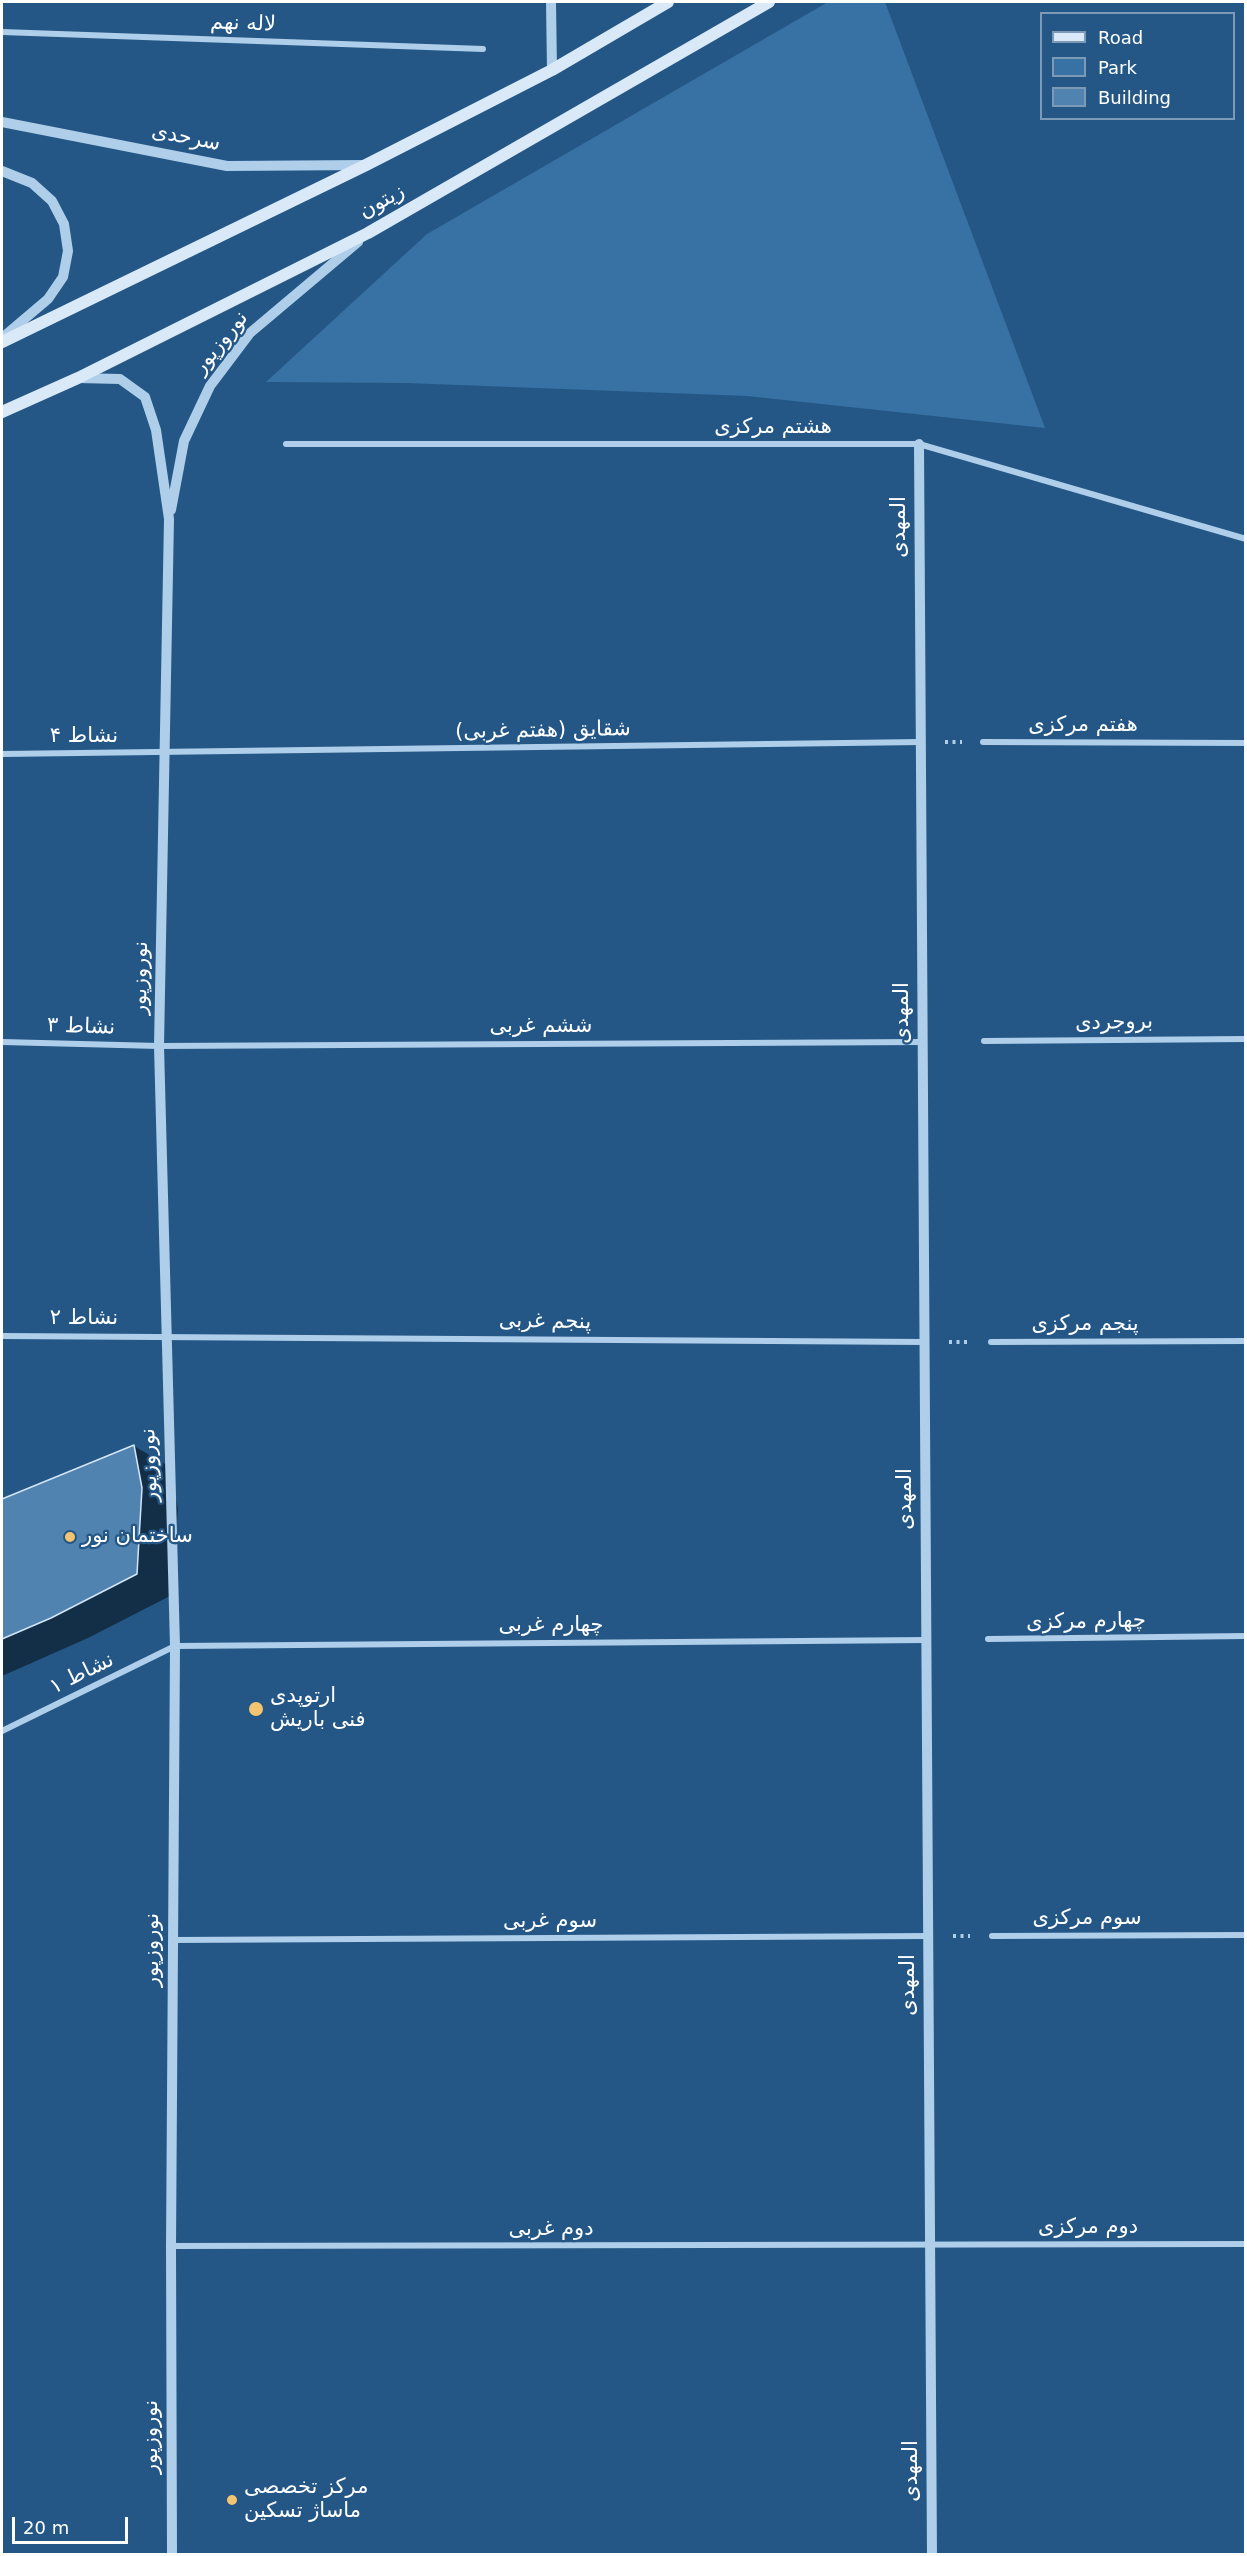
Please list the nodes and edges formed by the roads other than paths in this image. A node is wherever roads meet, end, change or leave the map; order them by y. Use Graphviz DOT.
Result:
graph roads {
  1 [pos="551,2"];
  2 [pos="668,2"];
  3 [pos="770,2"];
  4 [pos="2,32"];
  5 [pos="483,49"];
  6 [pos="552,70"];
  7 [pos="2,122"];
  8 [pos="366,165"];
  9 [pos="2,171"];
  10 [pos="368,233"];
  11 [pos="2,340"];
  12 [pos="78,378"];
  13 [pos="2,412"];
  14 [pos="286,444"];
  15 [pos="919,444"];
  16 [pos="169,519"];
  17 [pos="1245,539"];
  18 [pos="921,742"];
  19 [pos="983,742"];
  20 [pos="1245,743"];
  21 [pos="166,753"];
  22 [pos="2,754"];
  23 [pos="1245,1039"];
  24 [pos="984,1041"];
  25 [pos="2,1042"];
  26 [pos="923,1042"];
  27 [pos="159,1046"];
  28 [pos="166,1335"];
  29 [pos="2,1336"];
  30 [pos="1245,1341"];
  31 [pos="924,1342"];
  32 [pos="992,1342"];
  33 [pos="1245,1636"];
  34 [pos="988,1639"];
  35 [pos="927,1640"];
  36 [pos="175,1646"];
  37 [pos="2,1731"];
  38 [pos="1245,1935"];
  39 [pos="928,1936"];
  40 [pos="992,1936"];
  41 [pos="172,1940"];
  42 [pos="1245,2244"];
  43 [pos="171,2246"];
  44 [pos="931,2246"];
  45 [pos="172,2554"];
  46 [pos="932,2554"];
  1 -- 6 [label="street"];
  2 -- 6 [label="main road, زیتون"];
  3 -- 10 [label="main road, زیتون"];
  4 -- 5 [label="street, لاله نهم"];
  6 -- 8 [label="main road, زیتون"];
  7 -- 8 [label="street, سرحدی"];
  8 -- 11 [label="main road, زیتون"];
  9 -- 11 [label="street"];
  10 -- 12 [label="main road, زیتون"];
  10 -- 16 [label="street, نوروزپور"];
  12 -- 13 [label="main road, زیتون"];
  12 -- 16 [label="street, نوروزپور"];
  14 -- 15 [label="street, هشتم مرکزی"];
  15 -- 17 [label="street, هشتم مرکزی"];
  15 -- 18 [label="street, المهدی"];
  16 -- 21 [label="street, نوروزپور"];
  18 -- 21 [label="street, شقایق (هفتم غربی)"];
  18 -- 26 [label="street, المهدی"];
  19 -- 20 [label="street, هفتم مرکزی"];
  21 -- 22 [label="street, نشاط ۴"];
  21 -- 27 [label="street, نوروزپور"];
  23 -- 24 [label="street, بروجردی"];
  25 -- 27 [label="street, نشاط ۳"];
  26 -- 27 [label="street, ششم غربی"];
  26 -- 31 [label="street, المهدی"];
  27 -- 28 [label="street, نوروزپور"];
  28 -- 29 [label="street, نشاط ۲"];
  28 -- 31 [label="street, پنجم غربی"];
  28 -- 36 [label="street, نوروزپور"];
  30 -- 32 [label="street, پنجم مرکزی"];
  31 -- 35 [label="street, المهدی"];
  33 -- 34 [label="street, چهارم مرکزی"];
  35 -- 36 [label="street, چهارم غربی"];
  35 -- 39 [label="street, المهدی"];
  36 -- 37 [label="street, نشاط ۱"];
  36 -- 41 [label="street, نوروزپور"];
  38 -- 40 [label="street, سوم مرکزی"];
  39 -- 41 [label="street, سوم غربی"];
  39 -- 44 [label="street, المهدی"];
  41 -- 43 [label="street, نوروزپور"];
  42 -- 44 [label="street, دوم مرکزی"];
  43 -- 44 [label="street, دوم غربی"];
  43 -- 45 [label="street, نوروزپور"];
  44 -- 46 [label="street, المهدی"];
}
